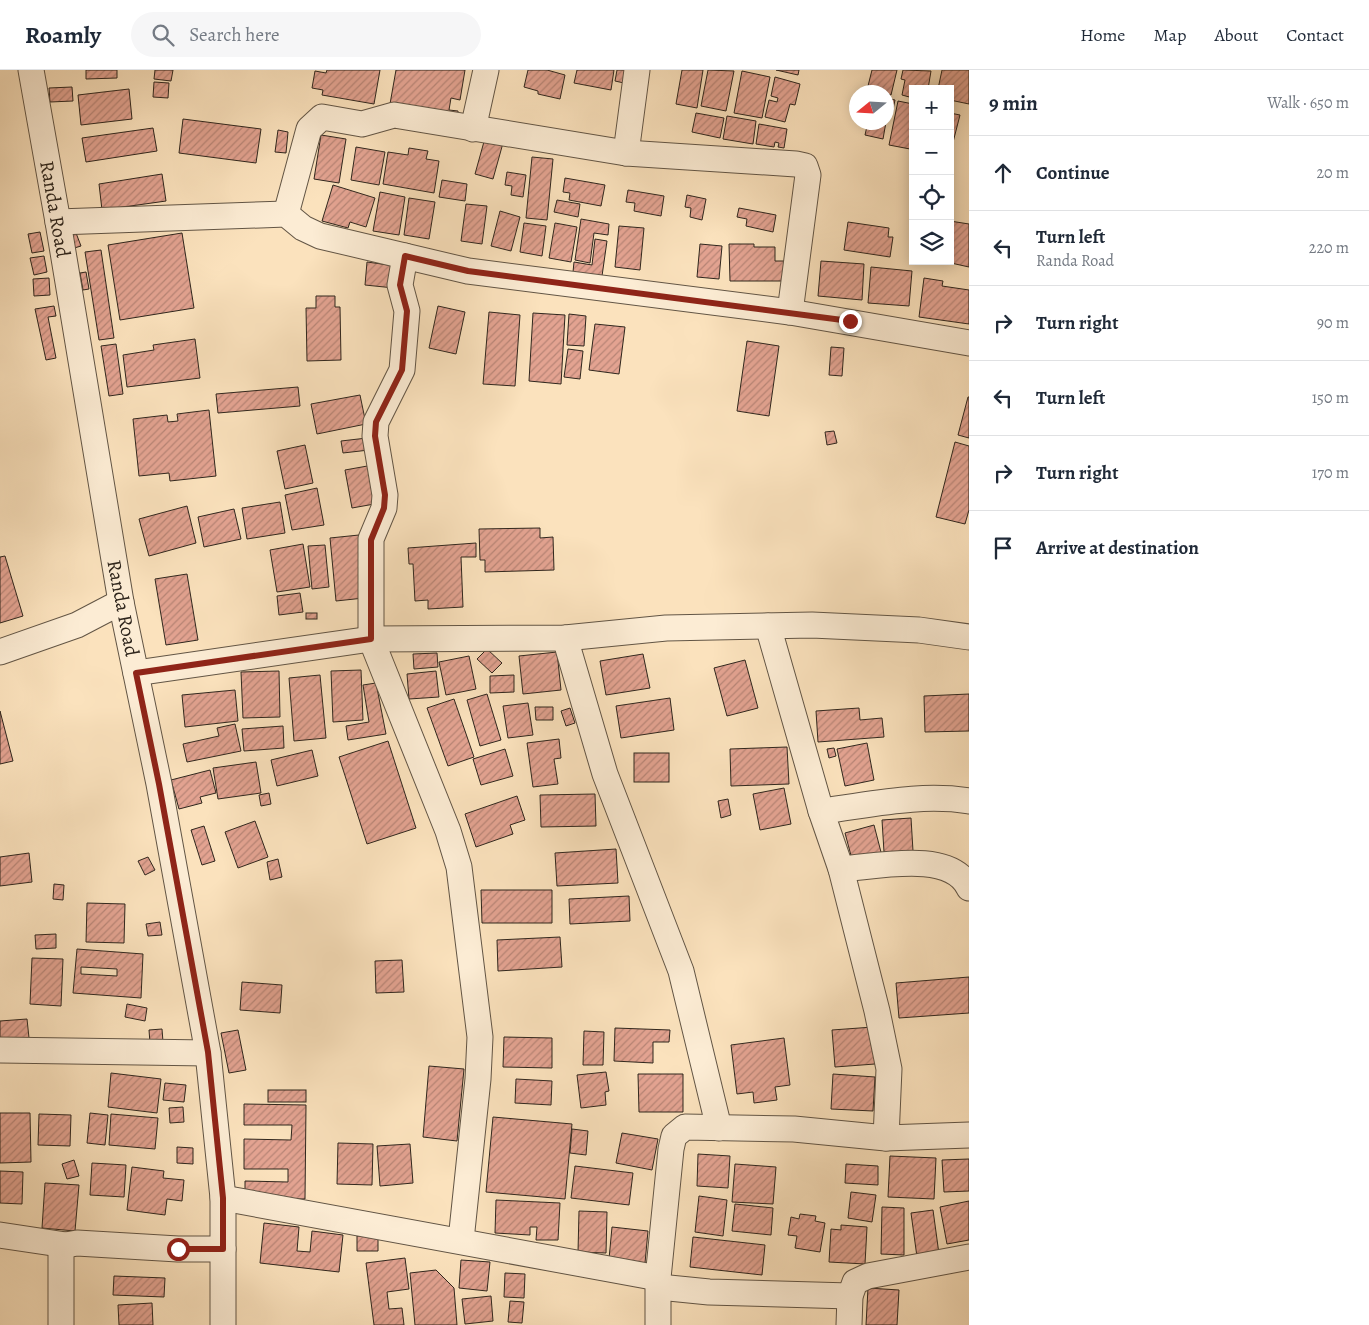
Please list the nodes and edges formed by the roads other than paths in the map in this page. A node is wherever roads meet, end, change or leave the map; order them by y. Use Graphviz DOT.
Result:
graph roads {
  1 [pos="31,70"];
  2 [pos="486,70"];
  3 [pos="637,70"];
  4 [pos="473,129"];
  5 [pos="626,153"];
  6 [pos="286,214"];
  7 [pos="58,222"];
  8 [pos="405,256"];
  9 [pos="790,312"];
  10 [pos="969,343"];
  11 [pos="121,602"];
  12 [pos="768,626"];
  13 [pos="969,637"];
  14 [pos="565,638"];
  15 [pos="371,639"];
  16 [pos="0,652"];
  17 [pos="136,673"];
  18 [pos="969,801"];
  19 [pos="822,811"];
  20 [pos="841,869"];
  21 [pos="969,888"];
  22 [pos="0,1050"];
  23 [pos="208,1052"];
  24 [pos="719,1128"];
  25 [pos="969,1135"];
  26 [pos="886,1138"];
  27 [pos="223,1198"];
  28 [pos="0,1235"];
  29 [pos="461,1240"];
  30 [pos="66,1245"];
  31 [pos="223,1249"];
  32 [pos="969,1257"];
  33 [pos="658,1282"];
  34 [pos="850,1296"];
  35 [pos="60,1325"];
  36 [pos="223,1325"];
  37 [pos="658,1325"];
  38 [pos="849,1325"];
  1 -- 7 [label="street, Randa Road"];
  2 -- 4 [label="street"];
  3 -- 5 [label="street"];
  4 -- 5 [label="street"];
  4 -- 6 [label="street"];
  5 -- 9 [label="street"];
  6 -- 7 [label="street"];
  6 -- 8 [label="street"];
  7 -- 11 [label="street, Randa Road"];
  8 -- 9 [label="street"];
  8 -- 15 [label="street"];
  9 -- 10 [label="street"];
  11 -- 16 [label="street"];
  11 -- 17 [label="street, Randa Road"];
  12 -- 13 [label="street"];
  12 -- 14 [label="street"];
  12 -- 19 [label="street"];
  14 -- 15 [label="street"];
  14 -- 24 [label="street"];
  15 -- 17 [label="street"];
  15 -- 29 [label="street"];
  17 -- 23 [label="street, Randa Road"];
  18 -- 19 [label="street"];
  19 -- 20 [label="street"];
  20 -- 21 [label="street"];
  20 -- 26 [label="street"];
  22 -- 23 [label="street"];
  23 -- 27 [label="street, Randa Road"];
  24 -- 26 [label="street"];
  24 -- 33 [label="street"];
  25 -- 26 [label="street"];
  27 -- 29 [label="street"];
  27 -- 31 [label="street, Randa Road"];
  28 -- 30 [label="street"];
  29 -- 33 [label="street"];
  30 -- 31 [label="street"];
  30 -- 35 [label="street"];
  31 -- 36 [label="street, Randa Road"];
  32 -- 34 [label="street"];
  33 -- 34 [label="street"];
  33 -- 37 [label="street"];
  34 -- 38 [label="street"];
}
